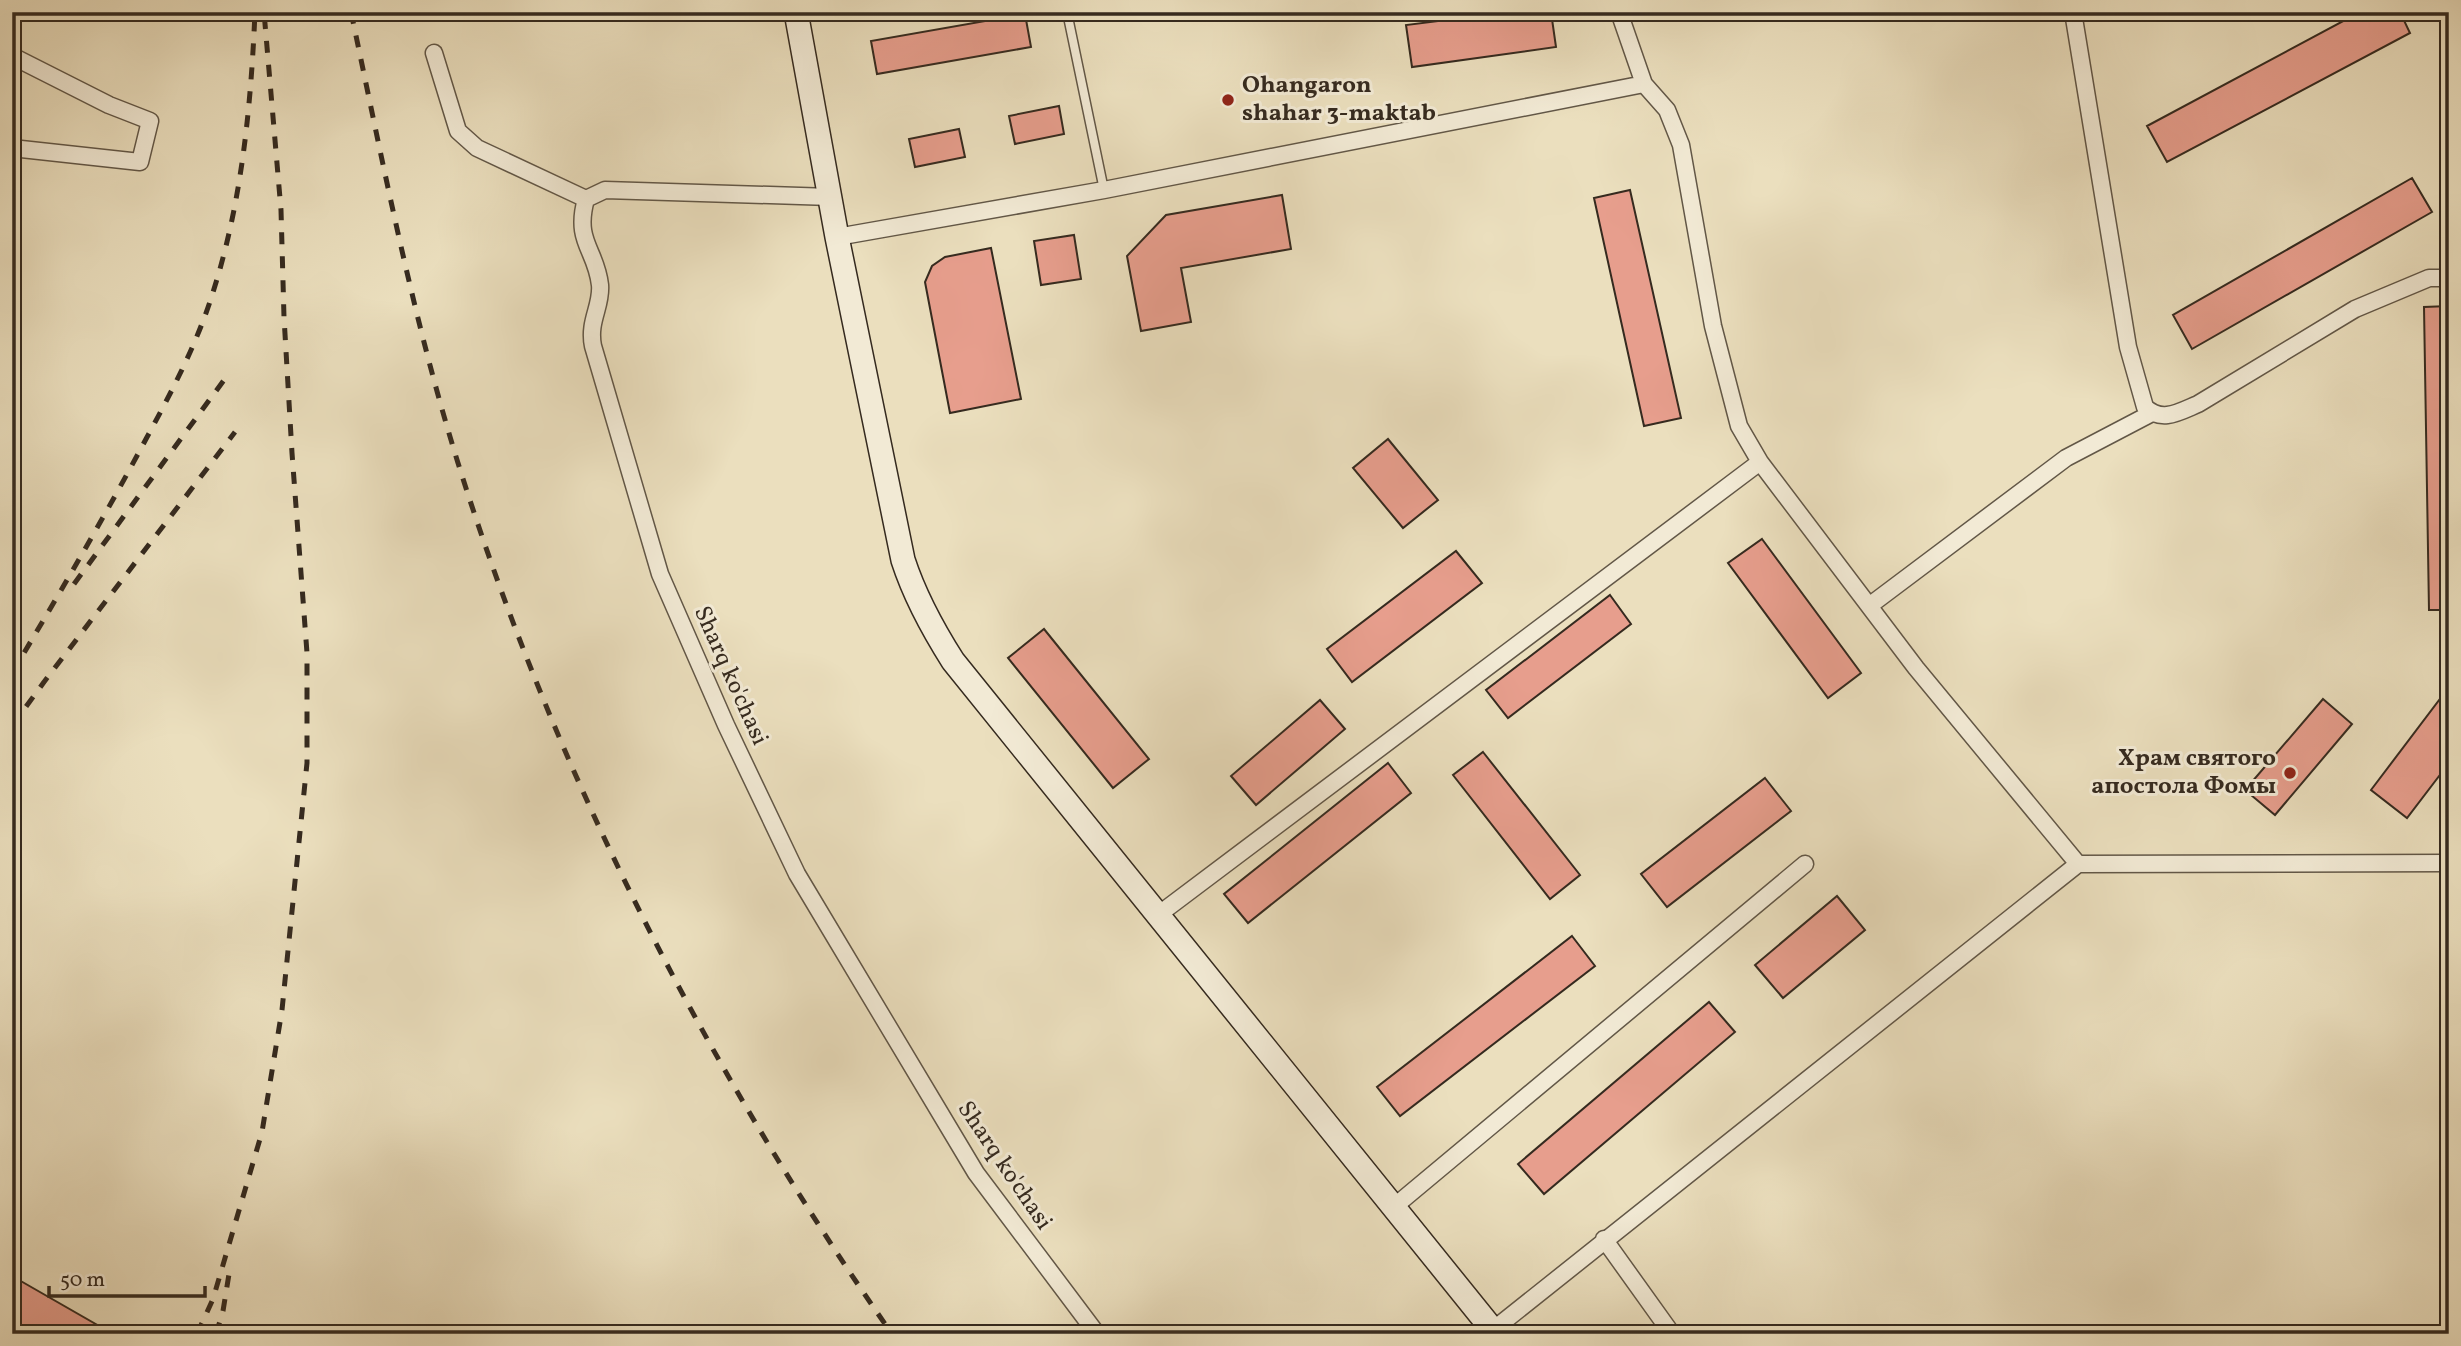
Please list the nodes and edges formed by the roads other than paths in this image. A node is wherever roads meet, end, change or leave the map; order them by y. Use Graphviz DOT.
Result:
graph roads {
  1 [pos="796,12"];
  2 [pos="1067,12"];
  3 [pos="1619,12"];
  4 [pos="2073,12"];
  5 [pos="434,53"];
  6 [pos="12,56"];
  7 [pos="1644,84"];
  8 [pos="12,148"];
  9 [pos="1104,190"];
  10 [pos="831,197"];
  11 [pos="586,199"];
  12 [pos="837,237"];
  13 [pos="2449,278"];
  14 [pos="2152,413"];
  15 [pos="1760,462"];
  16 [pos="1869,606"];
  17 [pos="2449,863"];
  18 [pos="1805,864"];
  19 [pos="2078,864"];
  20 [pos="1158,915"];
  21 [pos="1395,1206"];
  22 [pos="1604,1239"];
  23 [pos="1494,1332"];
  24 [pos="1097,1334"];
  25 [pos="1672,1334"];
  1 -- 10 [label="main road"];
  2 -- 9 [label="lane"];
  3 -- 7 [label="street"];
  4 -- 14 [label="street"];
  5 -- 11 [label="street"];
  6 -- 8 [label="street"];
  7 -- 9 [label="street"];
  7 -- 15 [label="street"];
  9 -- 12 [label="street"];
  10 -- 11 [label="street"];
  10 -- 12 [label="main road"];
  11 -- 24 [label="street, Sharq ko'chasi"];
  12 -- 20 [label="main road"];
  13 -- 14 [label="street"];
  14 -- 16 [label="street"];
  15 -- 16 [label="street"];
  15 -- 20 [label="street"];
  16 -- 19 [label="street"];
  17 -- 19 [label="street"];
  18 -- 21 [label="street"];
  19 -- 22 [label="street"];
  20 -- 21 [label="main road"];
  21 -- 23 [label="main road"];
  22 -- 23 [label="street"];
  22 -- 25 [label="street"];
}
